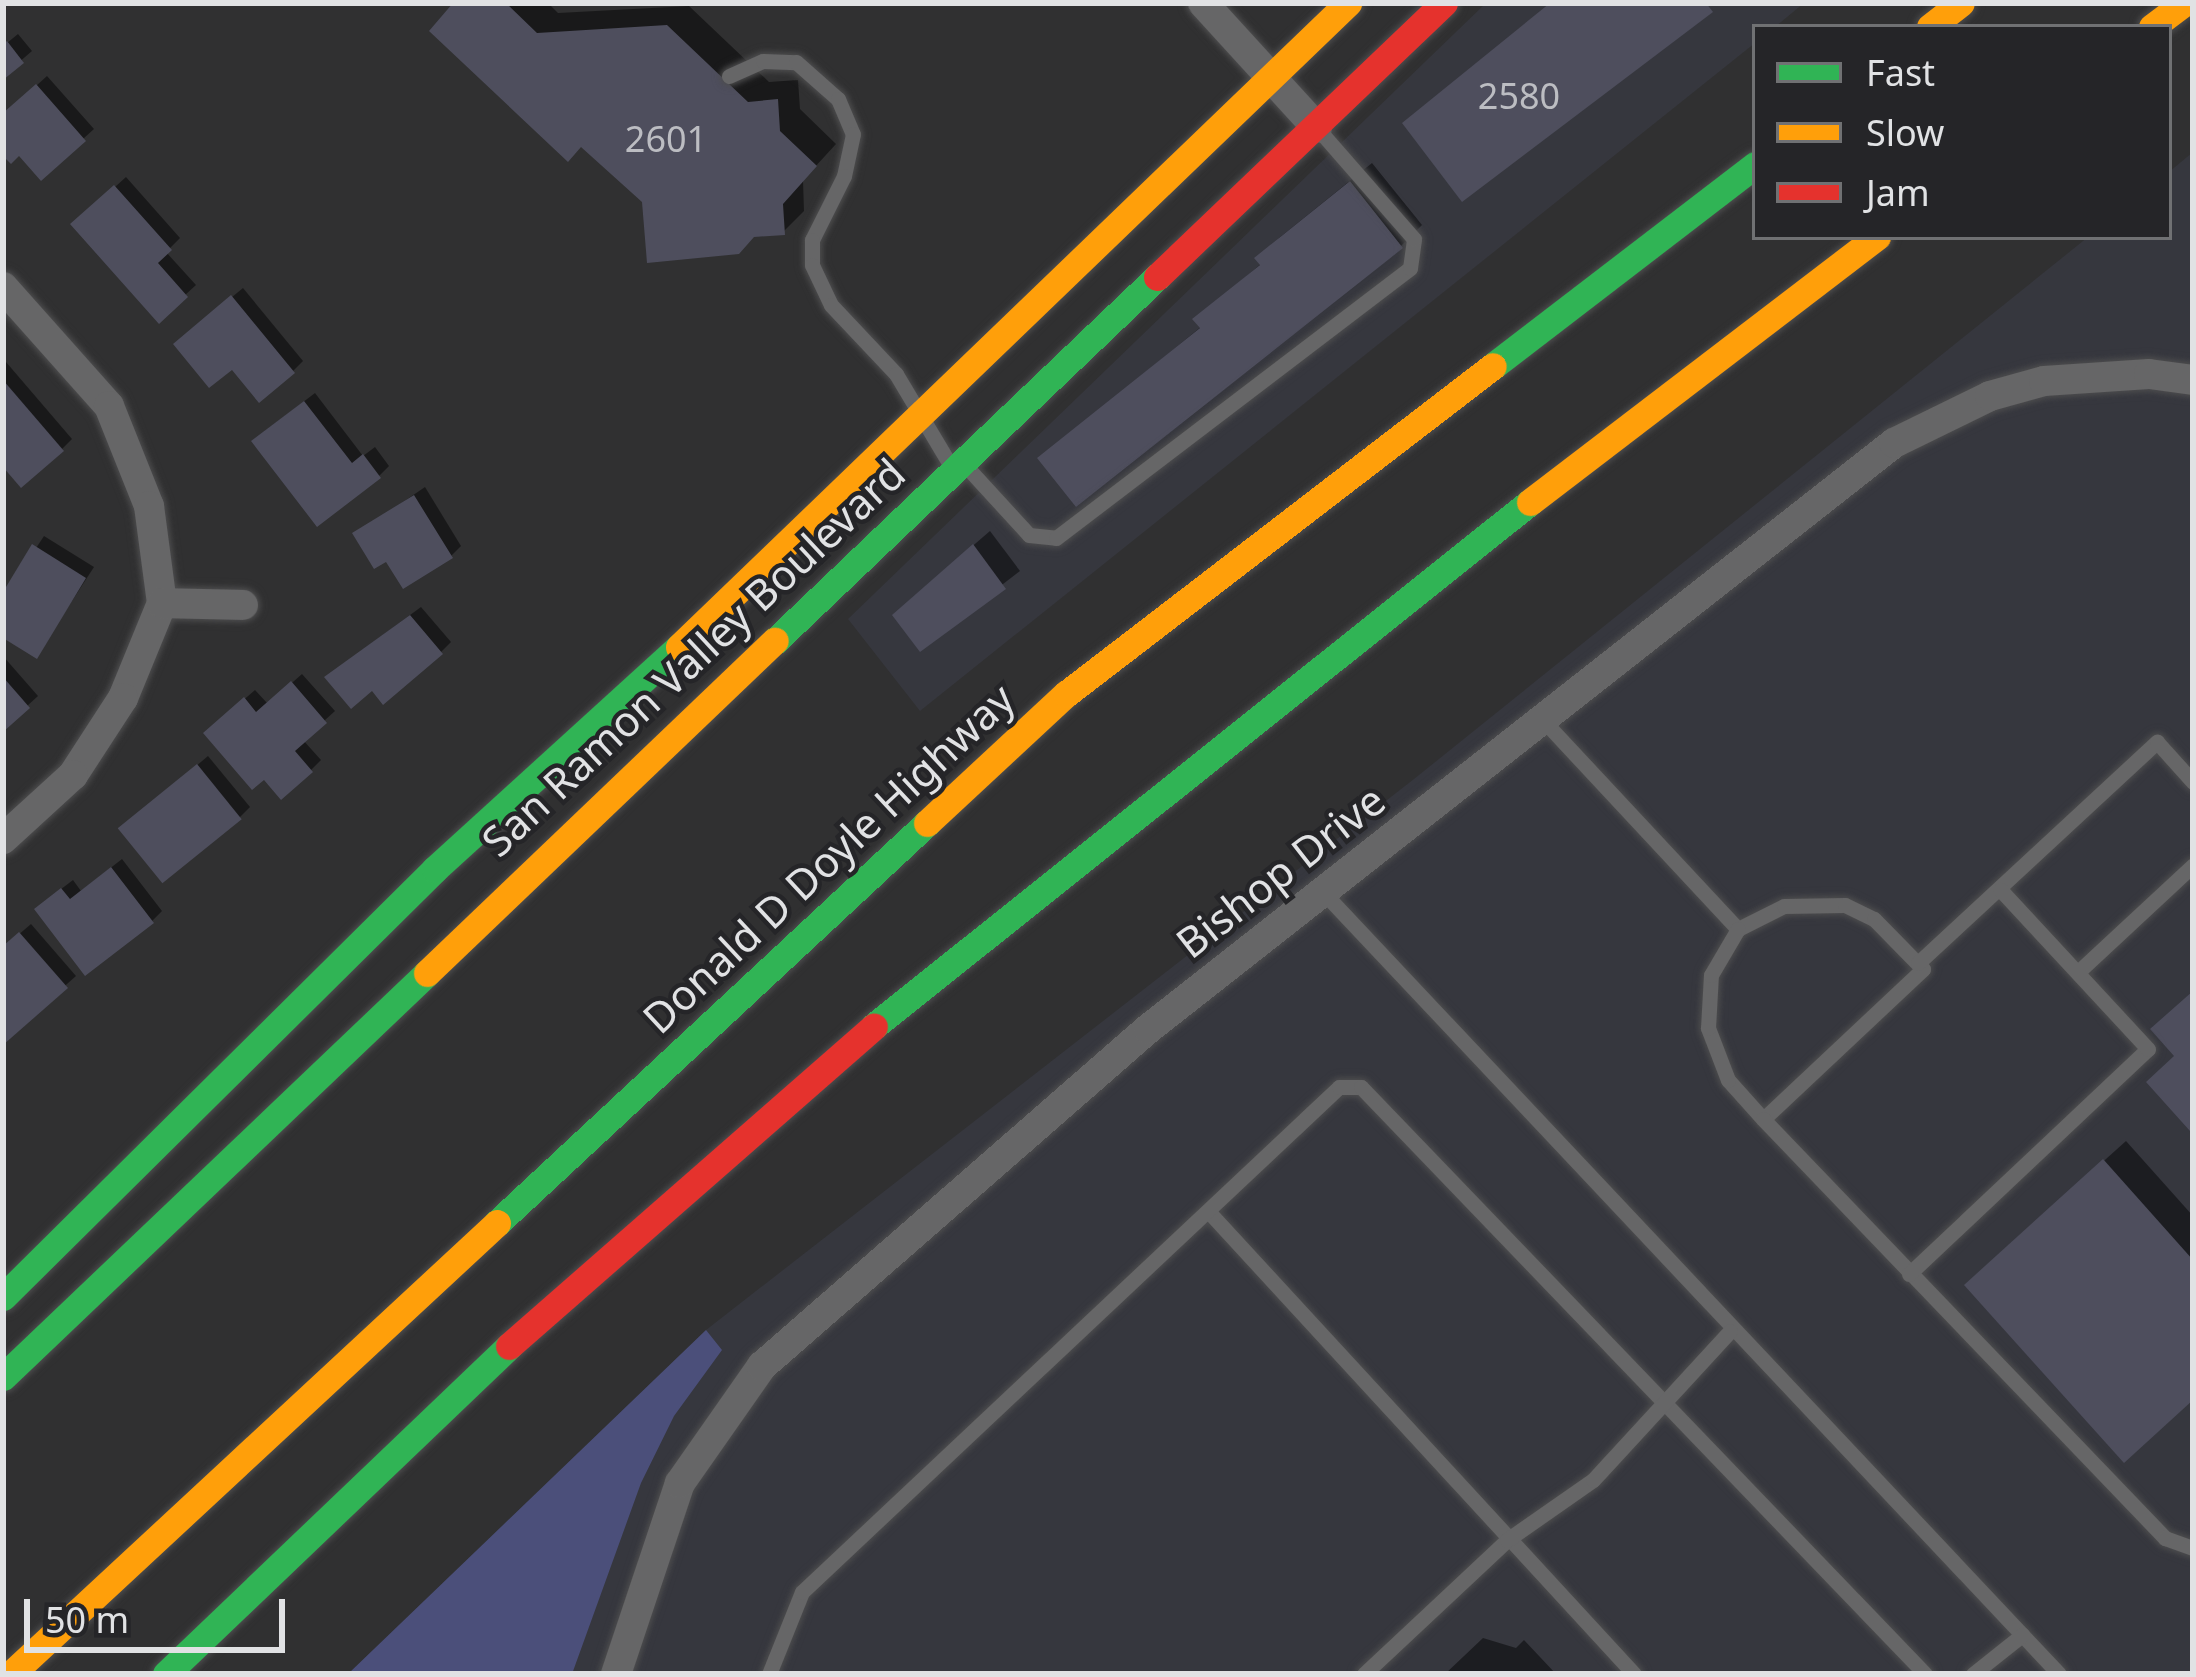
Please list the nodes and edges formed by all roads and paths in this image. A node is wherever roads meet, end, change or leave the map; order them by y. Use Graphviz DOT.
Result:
graph roads {
  1 [pos="1203,3"];
  2 [pos="1348,3"];
  3 [pos="1444,3"];
  4 [pos="1961,3"];
  5 [pos="2184,3"];
  6 [pos="1934,24"];
  7 [pos="2156,24"];
  8 [pos="729,76"];
  9 [pos="1272,80"];
  10 [pos="1316,128"];
  11 [pos="1752,167"];
  12 [pos="1873,240"];
  13 [pos="3,286"];
  14 [pos="2193,380"];
  15 [pos="920,416"];
  16 [pos="958,466"];
  17 [pos="162,603"];
  18 [pos="243,605"];
  19 [pos="1540,718"];
  20 [pos="2193,782"];
  21 [pos="3,838"];
  22 [pos="2193,865"];
  23 [pos="2001,890"];
  24 [pos="1322,891"];
  25 [pos="1738,929"];
  26 [pos="1918,963"];
  27 [pos="2078,971"];
  28 [pos="1763,1119"];
  29 [pos="1208,1210"];
  30 [pos="1910,1274"];
  31 [pos="3,1298"];
  32 [pos="1730,1331"];
  33 [pos="3,1377"];
  34 [pos="1666,1405"];
  35 [pos="1507,1540"];
  36 [pos="2193,1547"];
  37 [pos="2022,1635"];
  38 [pos="10,1674"];
  39 [pos="166,1674"];
  40 [pos="616,1674"];
  41 [pos="770,1674"];
  42 [pos="1364,1674"];
  43 [pos="1634,1674"];
  44 [pos="1925,1674"];
  45 [pos="1973,1674"];
  46 [pos="2059,1674"];
  1 -- 9 [label="street"];
  2 -- 9 [label="main road, San Ramon Valley Boulevard"];
  3 -- 10 [label="main road, San Ramon Valley Boulevard"];
  4 -- 6 [label="main road"];
  5 -- 7 [label="main road"];
  8 -- 15 [label="lane"];
  9 -- 10 [label="street"];
  9 -- 15 [label="main road, San Ramon Valley Boulevard"];
  10 -- 16 [label="main road, San Ramon Valley Boulevard"];
  10 -- 16 [label="lane"];
  11 -- 38 [label="main road, Donald D Doyle Highway"];
  12 -- 39 [label="main road"];
  13 -- 17 [label="street"];
  14 -- 19 [label="street, Bishop Drive"];
  15 -- 16 [label="lane"];
  15 -- 31 [label="main road, San Ramon Valley Boulevard"];
  16 -- 33 [label="main road, San Ramon Valley Boulevard"];
  17 -- 18 [label="street"];
  17 -- 21 [label="street"];
  19 -- 24 [label="street, Bishop Drive"];
  19 -- 25 [label="lane"];
  20 -- 23 [label="lane"];
  22 -- 27 [label="lane"];
  23 -- 26 [label="lane"];
  23 -- 27 [label="lane"];
  24 -- 32 [label="lane"];
  24 -- 40 [label="street, Bishop Drive"];
  25 -- 26 [label="lane"];
  25 -- 28 [label="lane"];
  26 -- 28 [label="lane"];
  27 -- 30 [label="lane"];
  28 -- 30 [label="lane"];
  29 -- 34 [label="lane"];
  29 -- 35 [label="lane"];
  29 -- 41 [label="lane"];
  30 -- 36 [label="lane"];
  32 -- 34 [label="lane"];
  32 -- 37 [label="lane"];
  34 -- 35 [label="lane"];
  34 -- 44 [label="lane"];
  35 -- 42 [label="lane"];
  35 -- 43 [label="lane"];
  37 -- 45 [label="lane"];
  37 -- 46 [label="lane"];
}
